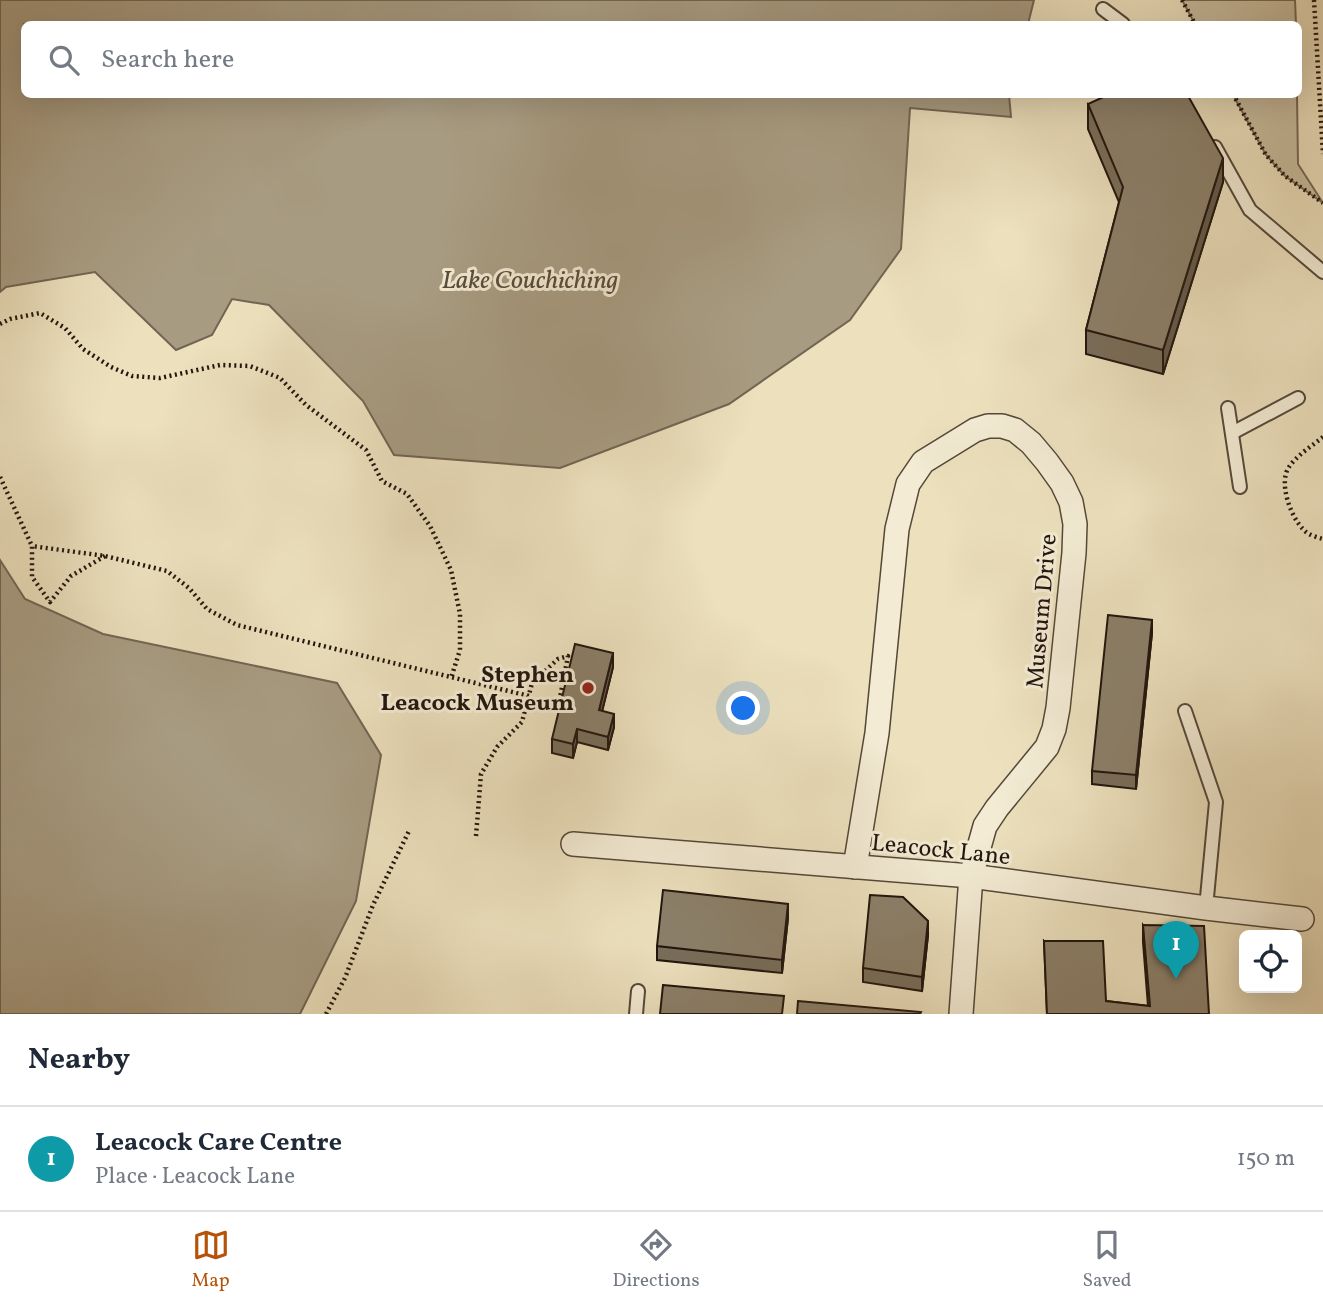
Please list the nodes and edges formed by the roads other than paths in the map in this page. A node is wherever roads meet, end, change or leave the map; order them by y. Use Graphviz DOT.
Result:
graph roads {
  1 [pos="1103,9"];
  2 [pos="1119,21"];
  3 [pos="1212,141"];
  4 [pos="1323,272"];
  5 [pos="1298,398"];
  6 [pos="1228,408"];
  7 [pos="1232,433"];
  8 [pos="1240,487"];
  9 [pos="1185,711"];
  10 [pos="573,844"];
  11 [pos="855,867"];
  12 [pos="971,876"];
  13 [pos="1206,908"];
  14 [pos="1302,919"];
  15 [pos="638,991"];
  16 [pos="636,1014"];
  17 [pos="961,1014"];
  1 -- 2 [label="lane"];
  3 -- 4 [label="lane"];
  5 -- 7 [label="lane"];
  6 -- 7 [label="lane"];
  7 -- 8 [label="lane"];
  9 -- 13 [label="lane"];
  10 -- 11 [label="street, Leacock Lane"];
  11 -- 12 [label="street, Leacock Lane"];
  11 -- 12 [label="street, Museum Drive"];
  12 -- 13 [label="street, Leacock Lane"];
  12 -- 17 [label="street, Museum Drive"];
  13 -- 14 [label="street, Leacock Lane"];
  15 -- 16 [label="lane"];
}
